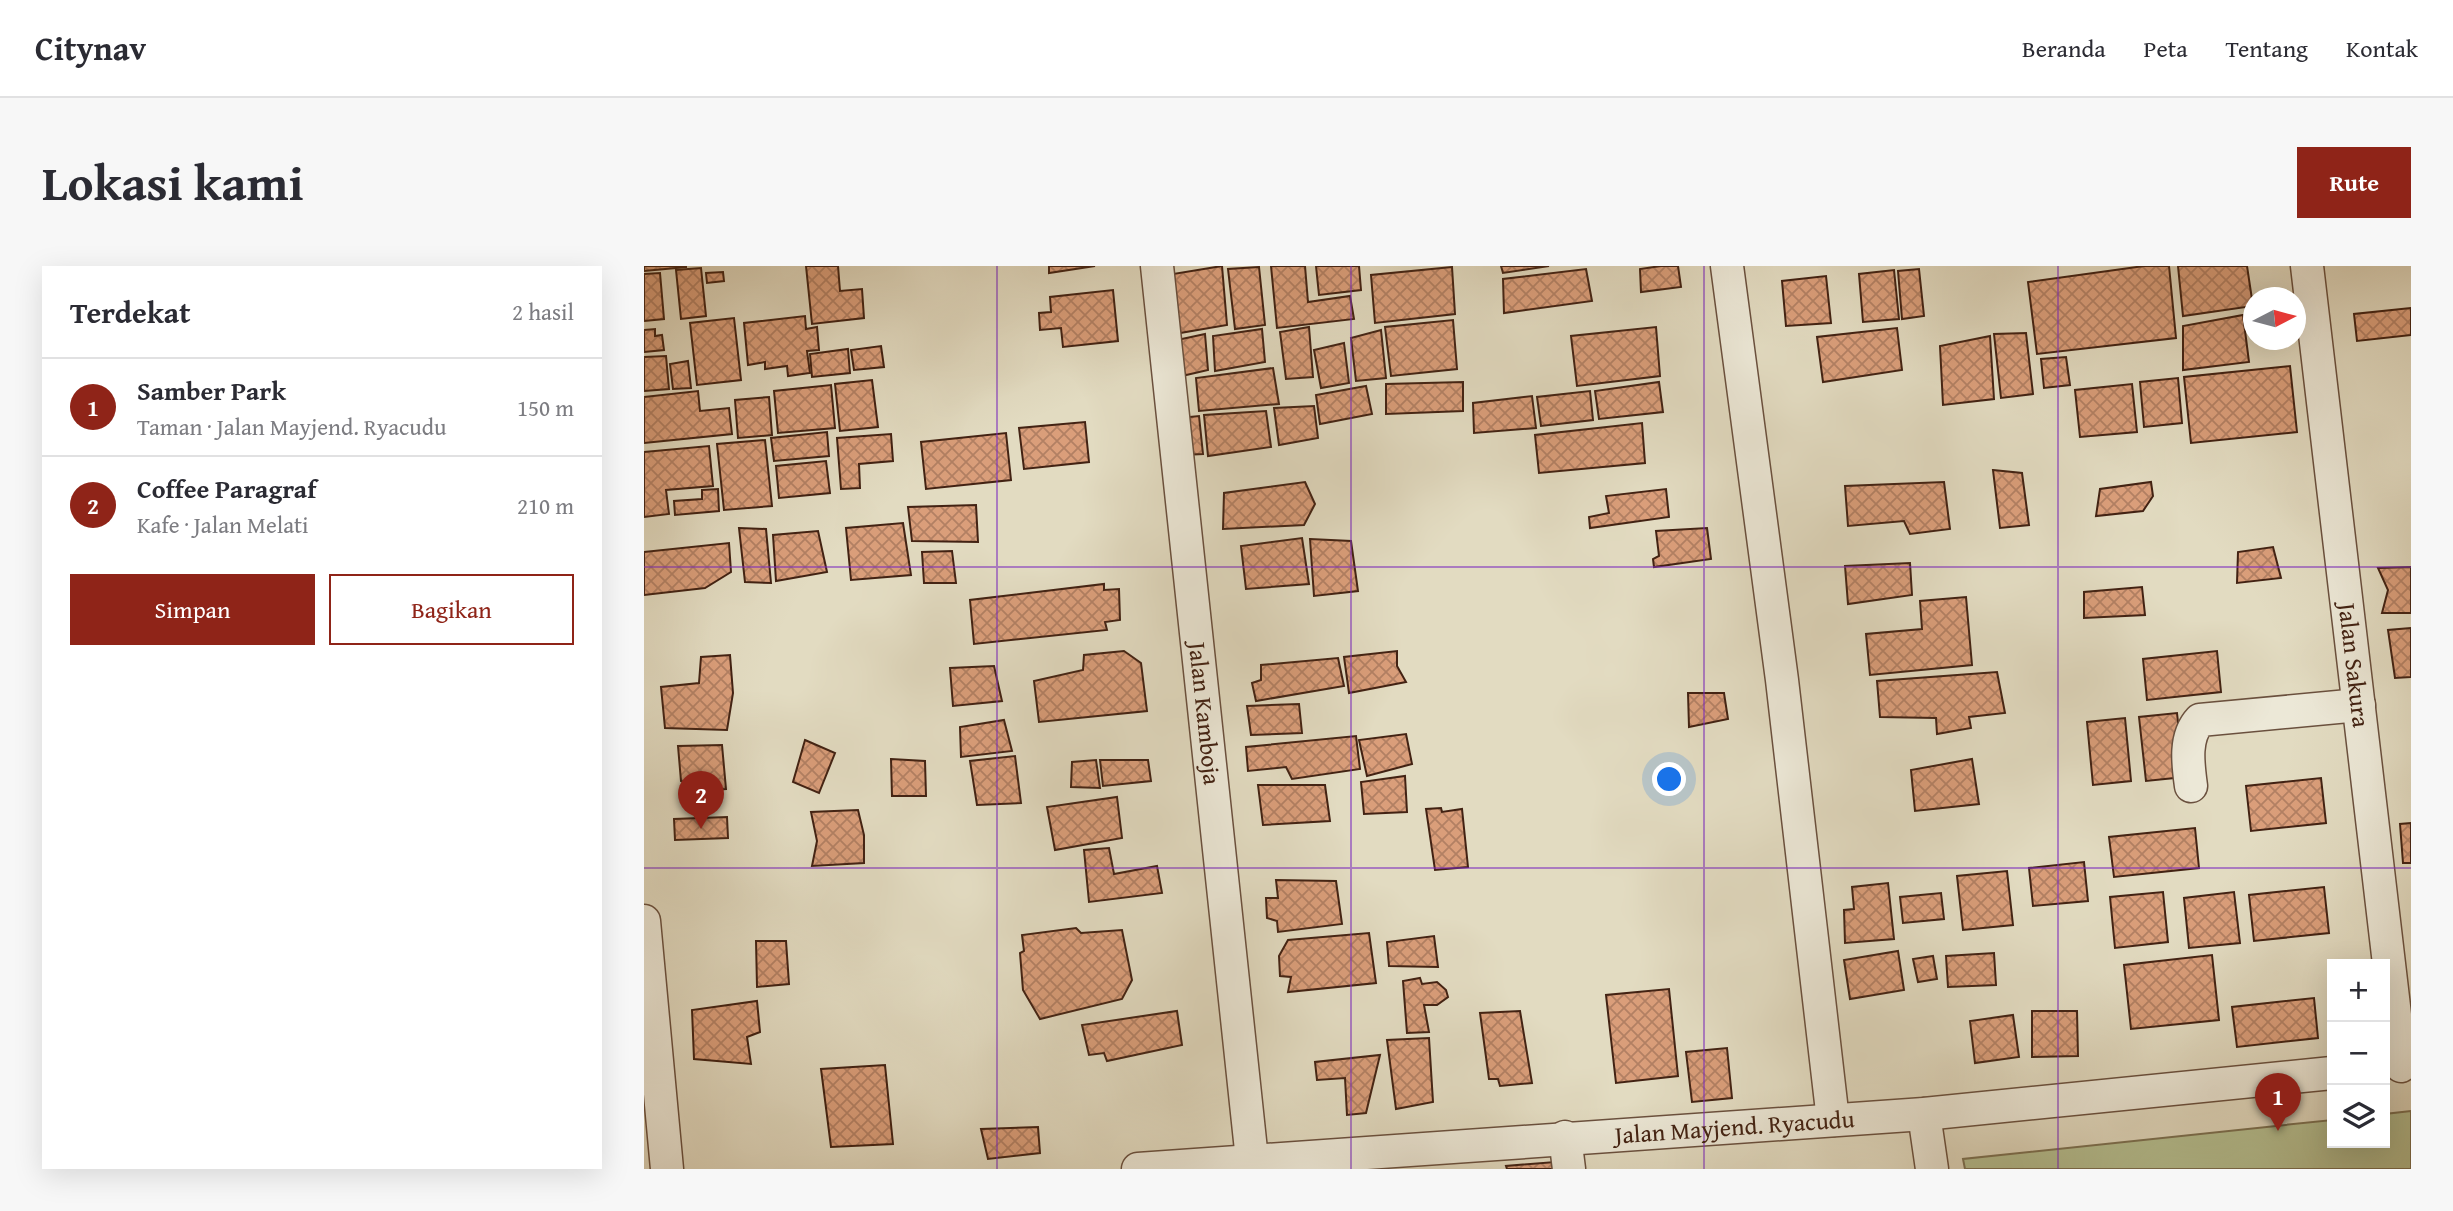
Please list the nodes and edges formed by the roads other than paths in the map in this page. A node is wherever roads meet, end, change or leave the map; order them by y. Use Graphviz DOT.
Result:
graph roads {
  1 [pos="1157,266"];
  2 [pos="1727,266"];
  3 [pos="2307,266"];
  4 [pos="2359,705"];
  5 [pos="2191,786"];
  6 [pos="644,921"];
  7 [pos="648,990"];
  8 [pos="2399,1066"];
  9 [pos="2327,1074"];
  10 [pos="1924,1114"];
  11 [pos="1833,1120"];
  12 [pos="1565,1137"];
  13 [pos="1252,1164"];
  14 [pos="667,1169"];
  15 [pos="1138,1169"];
  16 [pos="1569,1169"];
  17 [pos="1932,1169"];
  1 -- 13 [label="street, Jalan Kamboja"];
  2 -- 11 [label="street"];
  3 -- 4 [label="street, Jalan Sakura"];
  4 -- 5 [label="street"];
  4 -- 8 [label="street, Jalan Sakura"];
  6 -- 7 [label="street"];
  7 -- 14 [label="street"];
  9 -- 10 [label="street, Jalan Mayjend. Ryacudu"];
  10 -- 11 [label="street, Jalan Mayjend. Ryacudu"];
  10 -- 17 [label="street"];
  11 -- 12 [label="street, Jalan Mayjend. Ryacudu"];
  12 -- 13 [label="street, Jalan Mayjend. Ryacudu"];
  12 -- 16 [label="street"];
  13 -- 15 [label="street, Jalan Mayjend. Ryacudu"];
}
